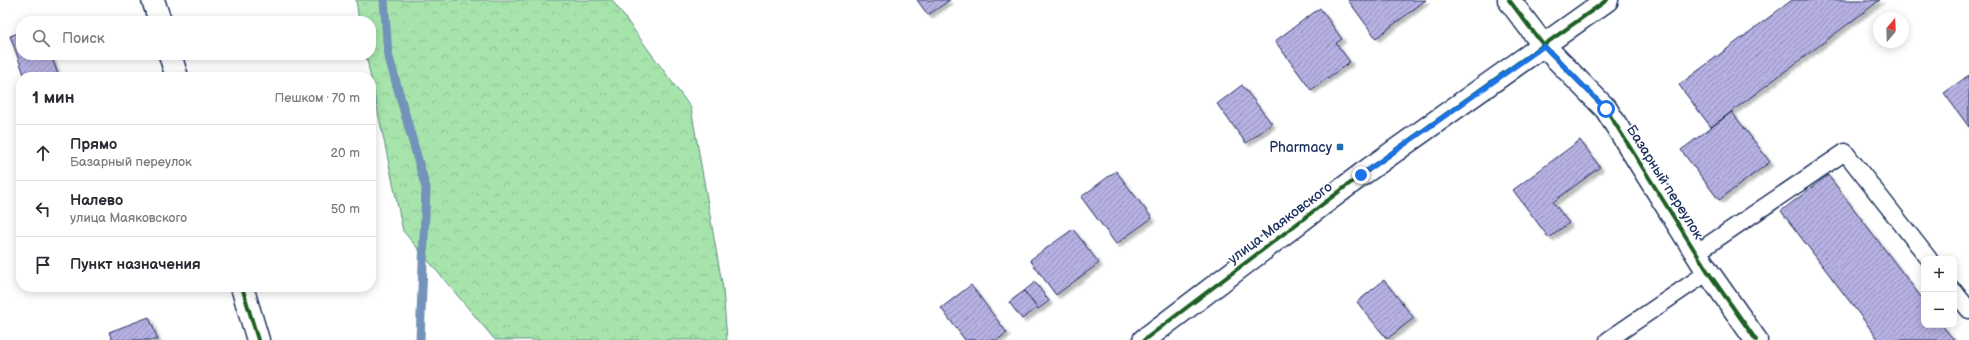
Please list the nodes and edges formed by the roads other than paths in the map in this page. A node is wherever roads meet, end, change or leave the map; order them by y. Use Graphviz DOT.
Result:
graph roads {
  1 [pos="153,0"];
  2 [pos="1509,0"];
  3 [pos="1607,0"];
  4 [pos="158,16"];
  5 [pos="1544,46"];
  6 [pos="172,60"];
  7 [pos="175,72"];
  8 [pos="1696,253"];
  9 [pos="1927,256"];
  10 [pos="1708,272"];
  11 [pos="244,292"];
  12 [pos="1955,292"];
  13 [pos="1969,310"];
  14 [pos="258,340"];
  15 [pos="1144,340"];
  16 [pos="1608,340"];
  17 [pos="1756,340"];
  1 -- 4 [label="street"];
  2 -- 5 [label="street, Базарный переулок"];
  3 -- 5 [label="street, улица Маяковского"];
  5 -- 8 [label="street, Базарный переулок"];
  5 -- 15 [label="street, улица Маяковского"];
  6 -- 7 [label="street"];
  8 -- 9 [label="lane"];
  8 -- 10 [label="street, Базарный переулок"];
  10 -- 16 [label="lane"];
  10 -- 17 [label="street, Базарный переулок"];
  11 -- 14 [label="street"];
  12 -- 13 [label="lane"];
}
